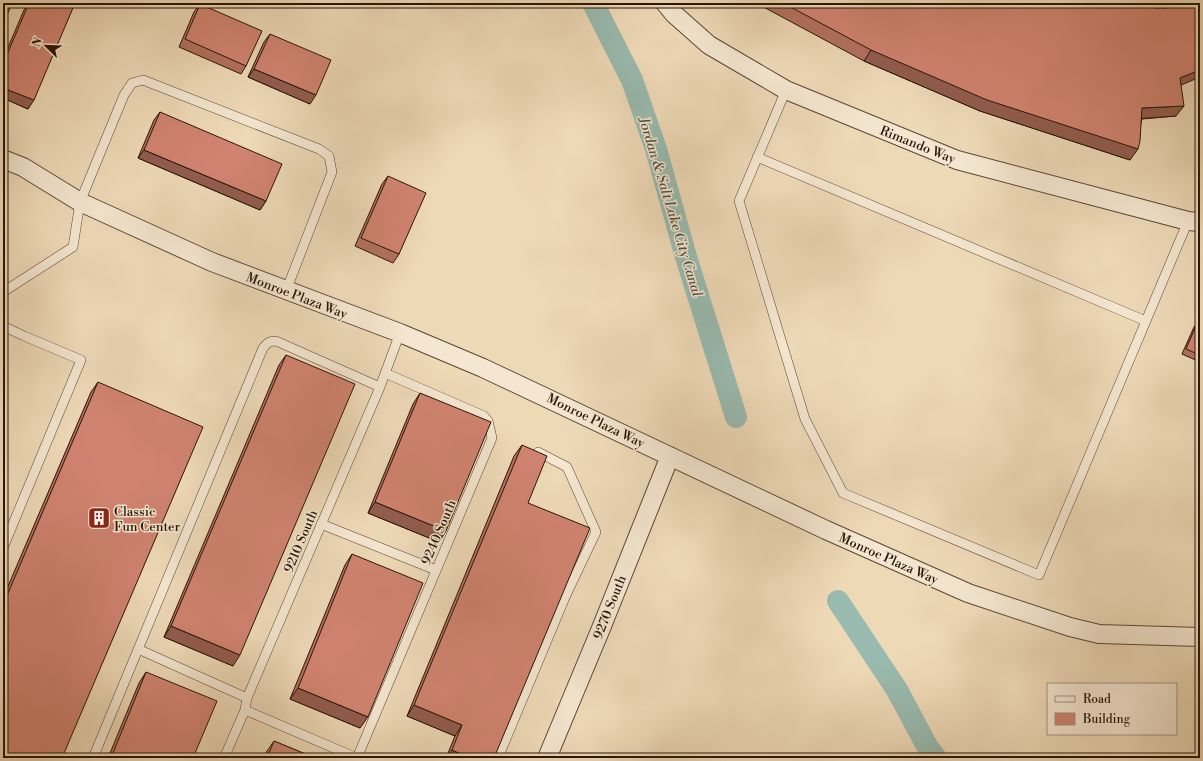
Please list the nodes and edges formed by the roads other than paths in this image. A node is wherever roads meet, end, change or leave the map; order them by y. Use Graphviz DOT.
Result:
graph roads {
  1 [pos="665,3"];
  2 [pos="786,90"];
  3 [pos="757,157"];
  4 [pos="3,159"];
  5 [pos="80,202"];
  6 [pos="1194,222"];
  7 [pos="286,291"];
  8 [pos="3,292"];
  9 [pos="1146,321"];
  10 [pos="3,326"];
  11 [pos="400,334"];
  12 [pos="385,373"];
  13 [pos="380,387"];
  14 [pos="538,452"];
  15 [pos="670,456"];
  16 [pos="321,524"];
  17 [pos="3,548"];
  18 [pos="436,570"];
  19 [pos="1200,637"];
  20 [pos="138,649"];
  21 [pos="246,698"];
  22 [pos="245,710"];
  23 [pos="93,758"];
  24 [pos="224,758"];
  25 [pos="357,758"];
  26 [pos="498,758"];
  27 [pos="547,758"];
  1 -- 2 [label="street, Rimando Way"];
  2 -- 3 [label="lane"];
  2 -- 6 [label="street, Rimando Way"];
  3 -- 9 [label="lane"];
  3 -- 9 [label="lane"];
  4 -- 5 [label="street, Monroe Plaza Way"];
  5 -- 7 [label="street, Monroe Plaza Way"];
  5 -- 7 [label="lane"];
  5 -- 8 [label="lane"];
  6 -- 9 [label="lane"];
  7 -- 11 [label="street, Monroe Plaza Way"];
  10 -- 17 [label="lane"];
  11 -- 12 [label="lane, 9210 South"];
  11 -- 15 [label="street, Monroe Plaza Way"];
  12 -- 13 [label="lane, 9210 South"];
  12 -- 18 [label="lane, 9240 South"];
  13 -- 16 [label="lane, 9210 South"];
  13 -- 20 [label="lane"];
  14 -- 26 [label="lane"];
  15 -- 19 [label="street, Monroe Plaza Way"];
  15 -- 27 [label="street, 9270 South"];
  16 -- 18 [label="lane"];
  16 -- 21 [label="lane, 9210 South"];
  18 -- 25 [label="lane, 9240 South"];
  20 -- 21 [label="lane"];
  20 -- 23 [label="lane"];
  21 -- 22 [label="lane, 9210 South"];
  22 -- 24 [label="lane, 9210 South"];
  22 -- 25 [label="lane"];
}
